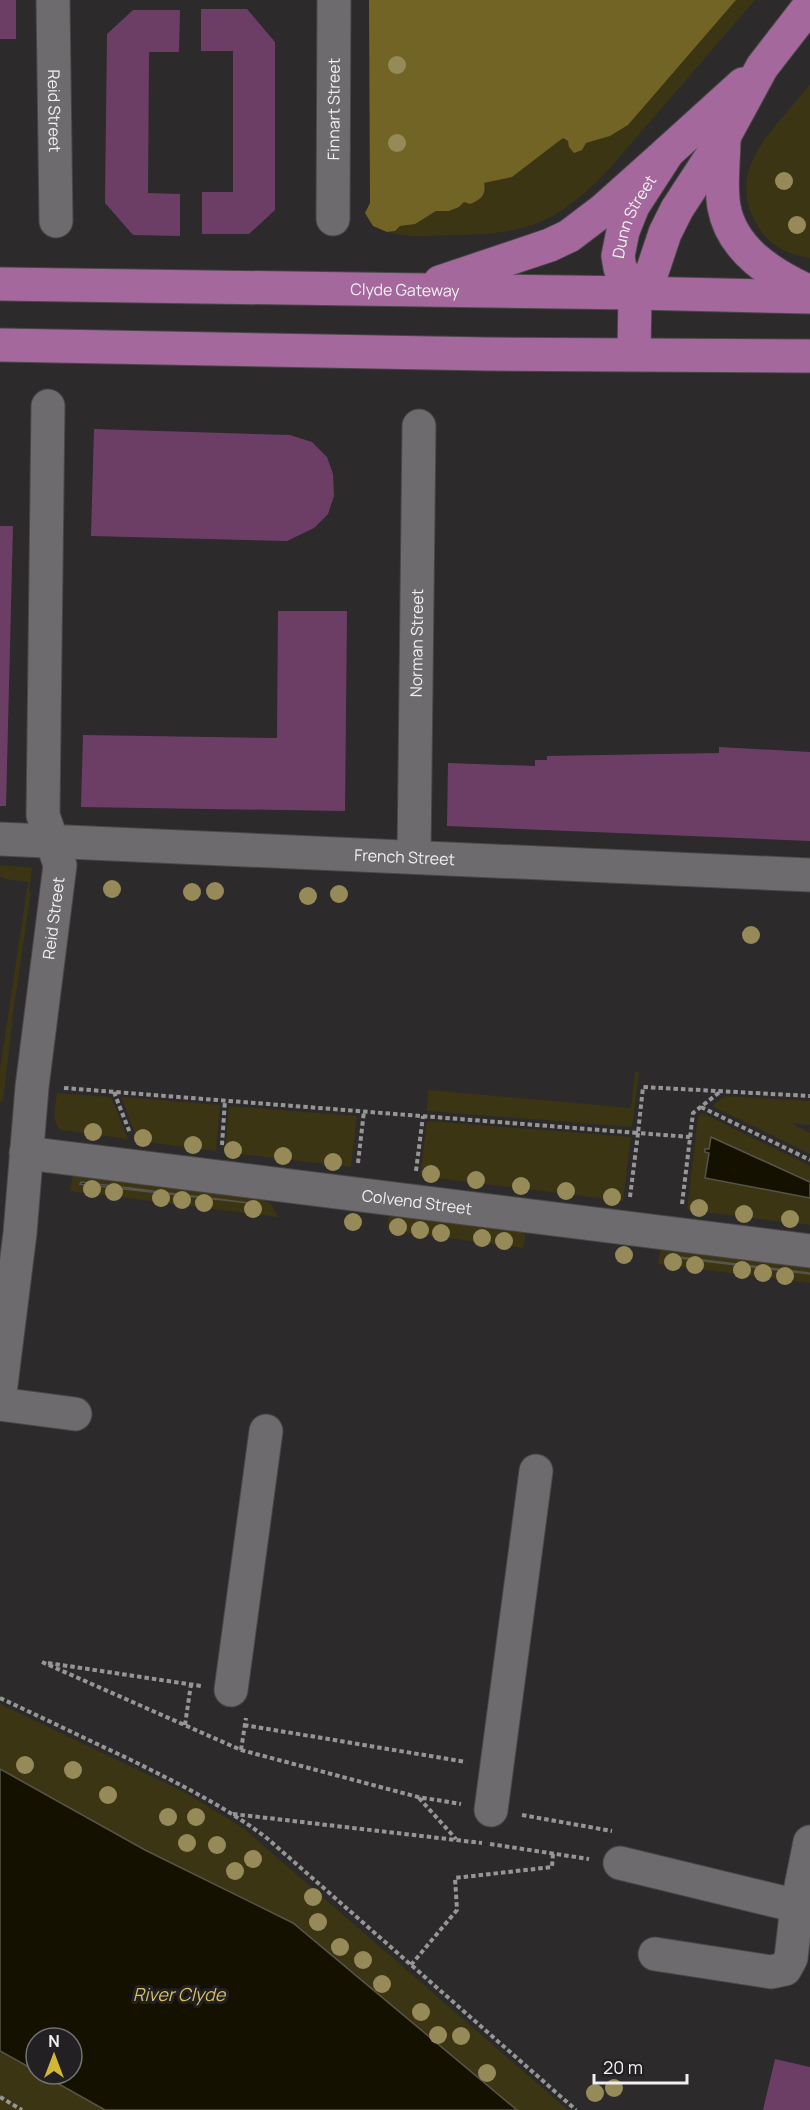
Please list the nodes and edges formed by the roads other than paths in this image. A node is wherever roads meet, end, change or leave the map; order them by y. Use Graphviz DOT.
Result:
graph roads {
  1 [pos="53,0"];
  2 [pos="334,0"];
  3 [pos="810,5"];
  4 [pos="762,67"];
  5 [pos="724,137"];
  6 [pos="668,152"];
  7 [pos="333,219"];
  8 [pos="56,221"];
  9 [pos="0,284"];
  10 [pos="416,290"];
  11 [pos="810,292"];
  12 [pos="635,293"];
  13 [pos="810,297"];
  14 [pos="0,345"];
  15 [pos="634,354"];
  16 [pos="810,356"];
  17 [pos="48,406"];
  18 [pos="419,426"];
  19 [pos="0,839"];
  20 [pos="50,841"];
  21 [pos="414,858"];
  22 [pos="810,875"];
  23 [pos="26,1153"];
  24 [pos="810,1251"];
  25 [pos="0,1393"];
  26 [pos="0,1404"];
  27 [pos="75,1414"];
  28 [pos="266,1431"];
  29 [pos="536,1471"];
  30 [pos="231,1690"];
  31 [pos="491,1810"];
  32 [pos="810,1842"];
  33 [pos="620,1863"];
  34 [pos="803,1908"];
  35 [pos="655,1954"];
  1 -- 8 [label="street, Reid Street"];
  2 -- 7 [label="street, Finnart Street"];
  3 -- 4 [label="main road, Dunn Street"];
  4 -- 5 [label="main road, Dunn Street"];
  4 -- 6 [label="main road, Dunn Street"];
  5 -- 11 [label="main road"];
  5 -- 12 [label="main road, Dunn Street"];
  6 -- 10 [label="main road"];
  6 -- 12 [label="main road, Dunn Street"];
  9 -- 10 [label="main road, Clyde Gateway"];
  10 -- 12 [label="main road, Clyde Gateway"];
  12 -- 13 [label="main road, Clyde Gateway"];
  12 -- 15 [label="main road"];
  14 -- 15 [label="main road"];
  15 -- 16 [label="main road"];
  17 -- 20 [label="street, Reid Street"];
  18 -- 21 [label="street, Norman Street"];
  19 -- 20 [label="street, French Street"];
  20 -- 21 [label="street, French Street"];
  20 -- 23 [label="street, Reid Street"];
  21 -- 22 [label="street, French Street"];
  23 -- 24 [label="street, Colvend Street"];
  23 -- 25 [label="street, Reid Street"];
  26 -- 27 [label="street"];
  28 -- 30 [label="street"];
  29 -- 31 [label="street"];
  32 -- 34 [label="street"];
  33 -- 34 [label="street"];
  34 -- 35 [label="street"];
}
